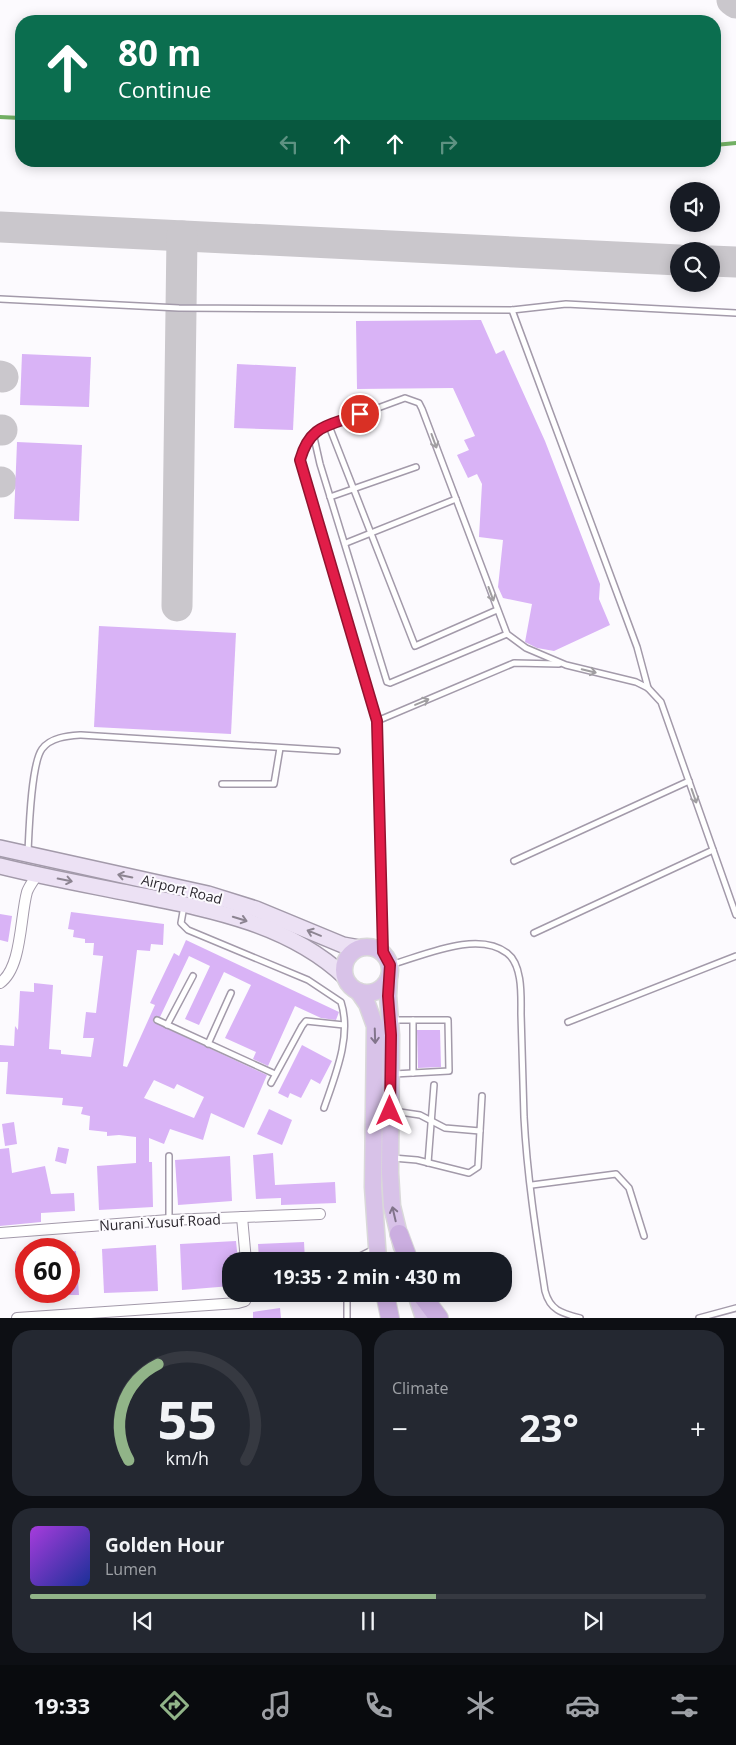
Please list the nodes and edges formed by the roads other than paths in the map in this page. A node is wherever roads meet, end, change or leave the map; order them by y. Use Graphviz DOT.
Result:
graph roads {
  1 [pos="0,299"];
  2 [pos="512,310"];
  3 [pos="736,313"];
  4 [pos="329,426"];
  5 [pos="313,433"];
  6 [pos="416,467"];
  7 [pos="354,488"];
  8 [pos="330,497"];
  9 [pos="456,499"];
  10 [pos="372,533"];
  11 [pos="346,544"];
  12 [pos="497,610"];
  13 [pos="506,634"];
  14 [pos="566,665"];
  15 [pos="648,688"];
  16 [pos="377,721"];
  17 [pos="280,748"];
  18 [pos="337,751"];
  19 [pos="689,781"];
  20 [pos="222,784"];
  21 [pos="0,848"];
  22 [pos="713,850"];
  23 [pos="27,854"];
  24 [pos="514,860"];
  25 [pos="0,866"];
  26 [pos="38,875"];
  27 [pos="184,903"];
  28 [pos="736,915"];
  29 [pos="534,933"];
  30 [pos="360,948"];
  31 [pos="736,956"];
  32 [pos="388,965"];
  33 [pos="193,976"];
  34 [pos="345,977"];
  35 [pos="0,983"];
  36 [pos="358,991"];
  37 [pos="231,993"];
  38 [pos="157,1020"];
  39 [pos="390,1020"];
  40 [pos="414,1020"];
  41 [pos="568,1022"];
  42 [pos="344,1025"];
  43 [pos="167,1026"];
  44 [pos="208,1044"];
  45 [pos="413,1073"];
  46 [pos="276,1074"];
  47 [pos="390,1074"];
  48 [pos="271,1083"];
  49 [pos="434,1085"];
  50 [pos="482,1096"];
  51 [pos="324,1108"];
  52 [pos="390,1111"];
  53 [pos="432,1121"];
  54 [pos="480,1131"];
  55 [pos="169,1156"];
  56 [pos="390,1158"];
  57 [pos="428,1163"];
  58 [pos="532,1185"];
  59 [pos="320,1214"];
  60 [pos="242,1217"];
  61 [pos="169,1220"];
  62 [pos="0,1233"];
  63 [pos="399,1234"];
  64 [pos="644,1236"];
  65 [pos="245,1252"];
  66 [pos="378,1252"];
  67 [pos="404,1252"];
  68 [pos="222,1299"];
  69 [pos="347,1302"];
  70 [pos="387,1302"];
  71 [pos="389,1302"];
  72 [pos="419,1302"];
  73 [pos="427,1302"];
  74 [pos="736,1308"];
  75 [pos="17,1318"];
  76 [pos="347,1318"];
  77 [pos="390,1318"];
  78 [pos="395,1318"];
  79 [pos="424,1318"];
  80 [pos="440,1318"];
  81 [pos="580,1318"];
  82 [pos="699,1318"];
  1 -- 2 [label="lane"];
  2 -- 3 [label="lane"];
  2 -- 15 [label="lane"];
  4 -- 5 [label="lane"];
  4 -- 7 [label="lane"];
  4 -- 9 [label="lane, one-way"];
  5 -- 8 [label="lane"];
  5 -- 16 [label="lane"];
  6 -- 7 [label="lane"];
  7 -- 8 [label="lane"];
  7 -- 10 [label="lane"];
  8 -- 11 [label="lane"];
  9 -- 10 [label="lane"];
  9 -- 12 [label="lane, one-way"];
  10 -- 11 [label="lane"];
  10 -- 12 [label="lane"];
  11 -- 13 [label="lane"];
  12 -- 13 [label="lane"];
  13 -- 14 [label="lane"];
  14 -- 15 [label="lane, one-way"];
  16 -- 14 [label="lane, one-way"];
  15 -- 19 [label="lane"];
  16 -- 32 [label="lane"];
  17 -- 18 [label="lane"];
  17 -- 20 [label="lane"];
  17 -- 23 [label="lane"];
  19 -- 22 [label="lane, one-way"];
  19 -- 24 [label="lane"];
  21 -- 23 [label="main road, Airport Road"];
  22 -- 28 [label="lane"];
  22 -- 29 [label="lane"];
  30 -- 23 [label="main road, Airport Road, one-way"];
  25 -- 26 [label="main road, Airport Road"];
  26 -- 27 [label="main road, Airport Road, one-way"];
  26 -- 35 [label="street"];
  27 -- 34 [label="main road, Airport Road, one-way"];
  27 -- 42 [label="lane"];
  30 -- 32 [label="main road"];
  30 -- 34 [label="main road"];
  31 -- 41 [label="lane"];
  32 -- 36 [label="main road"];
  32 -- 39 [label="main road"];
  32 -- 58 [label="lane"];
  33 -- 43 [label="lane"];
  34 -- 36 [label="main road"];
  36 -- 66 [label="main road, one-way"];
  37 -- 44 [label="lane"];
  38 -- 43 [label="lane"];
  39 -- 40 [label="lane"];
  39 -- 47 [label="main road"];
  40 -- 45 [label="lane"];
  40 -- 45 [label="lane"];
  42 -- 46 [label="lane"];
  42 -- 51 [label="lane"];
  43 -- 44 [label="lane"];
  44 -- 46 [label="lane"];
  45 -- 47 [label="lane"];
  46 -- 48 [label="lane"];
  47 -- 52 [label="main road"];
  49 -- 53 [label="lane"];
  50 -- 54 [label="lane"];
  52 -- 53 [label="lane"];
  52 -- 56 [label="main road"];
  53 -- 54 [label="lane"];
  53 -- 57 [label="lane"];
  54 -- 57 [label="lane"];
  55 -- 61 [label="lane"];
  56 -- 57 [label="lane"];
  63 -- 56 [label="main road, one-way"];
  58 -- 64 [label="lane"];
  58 -- 81 [label="lane"];
  59 -- 60 [label="street, Nurani Yusuf Road"];
  60 -- 61 [label="street, Nurani Yusuf Road"];
  60 -- 65 [label="street"];
  61 -- 62 [label="street, Nurani Yusuf Road"];
  63 -- 67 [label="highway"];
  68 -- 75 [label="street"];
  69 -- 76 [label="lane"];
  70 -- 77 [label="highway"];
  71 -- 78 [label="main road"];
  72 -- 79 [label="main road"];
  73 -- 80 [label="highway"];
  74 -- 82 [label="lane"];
}
